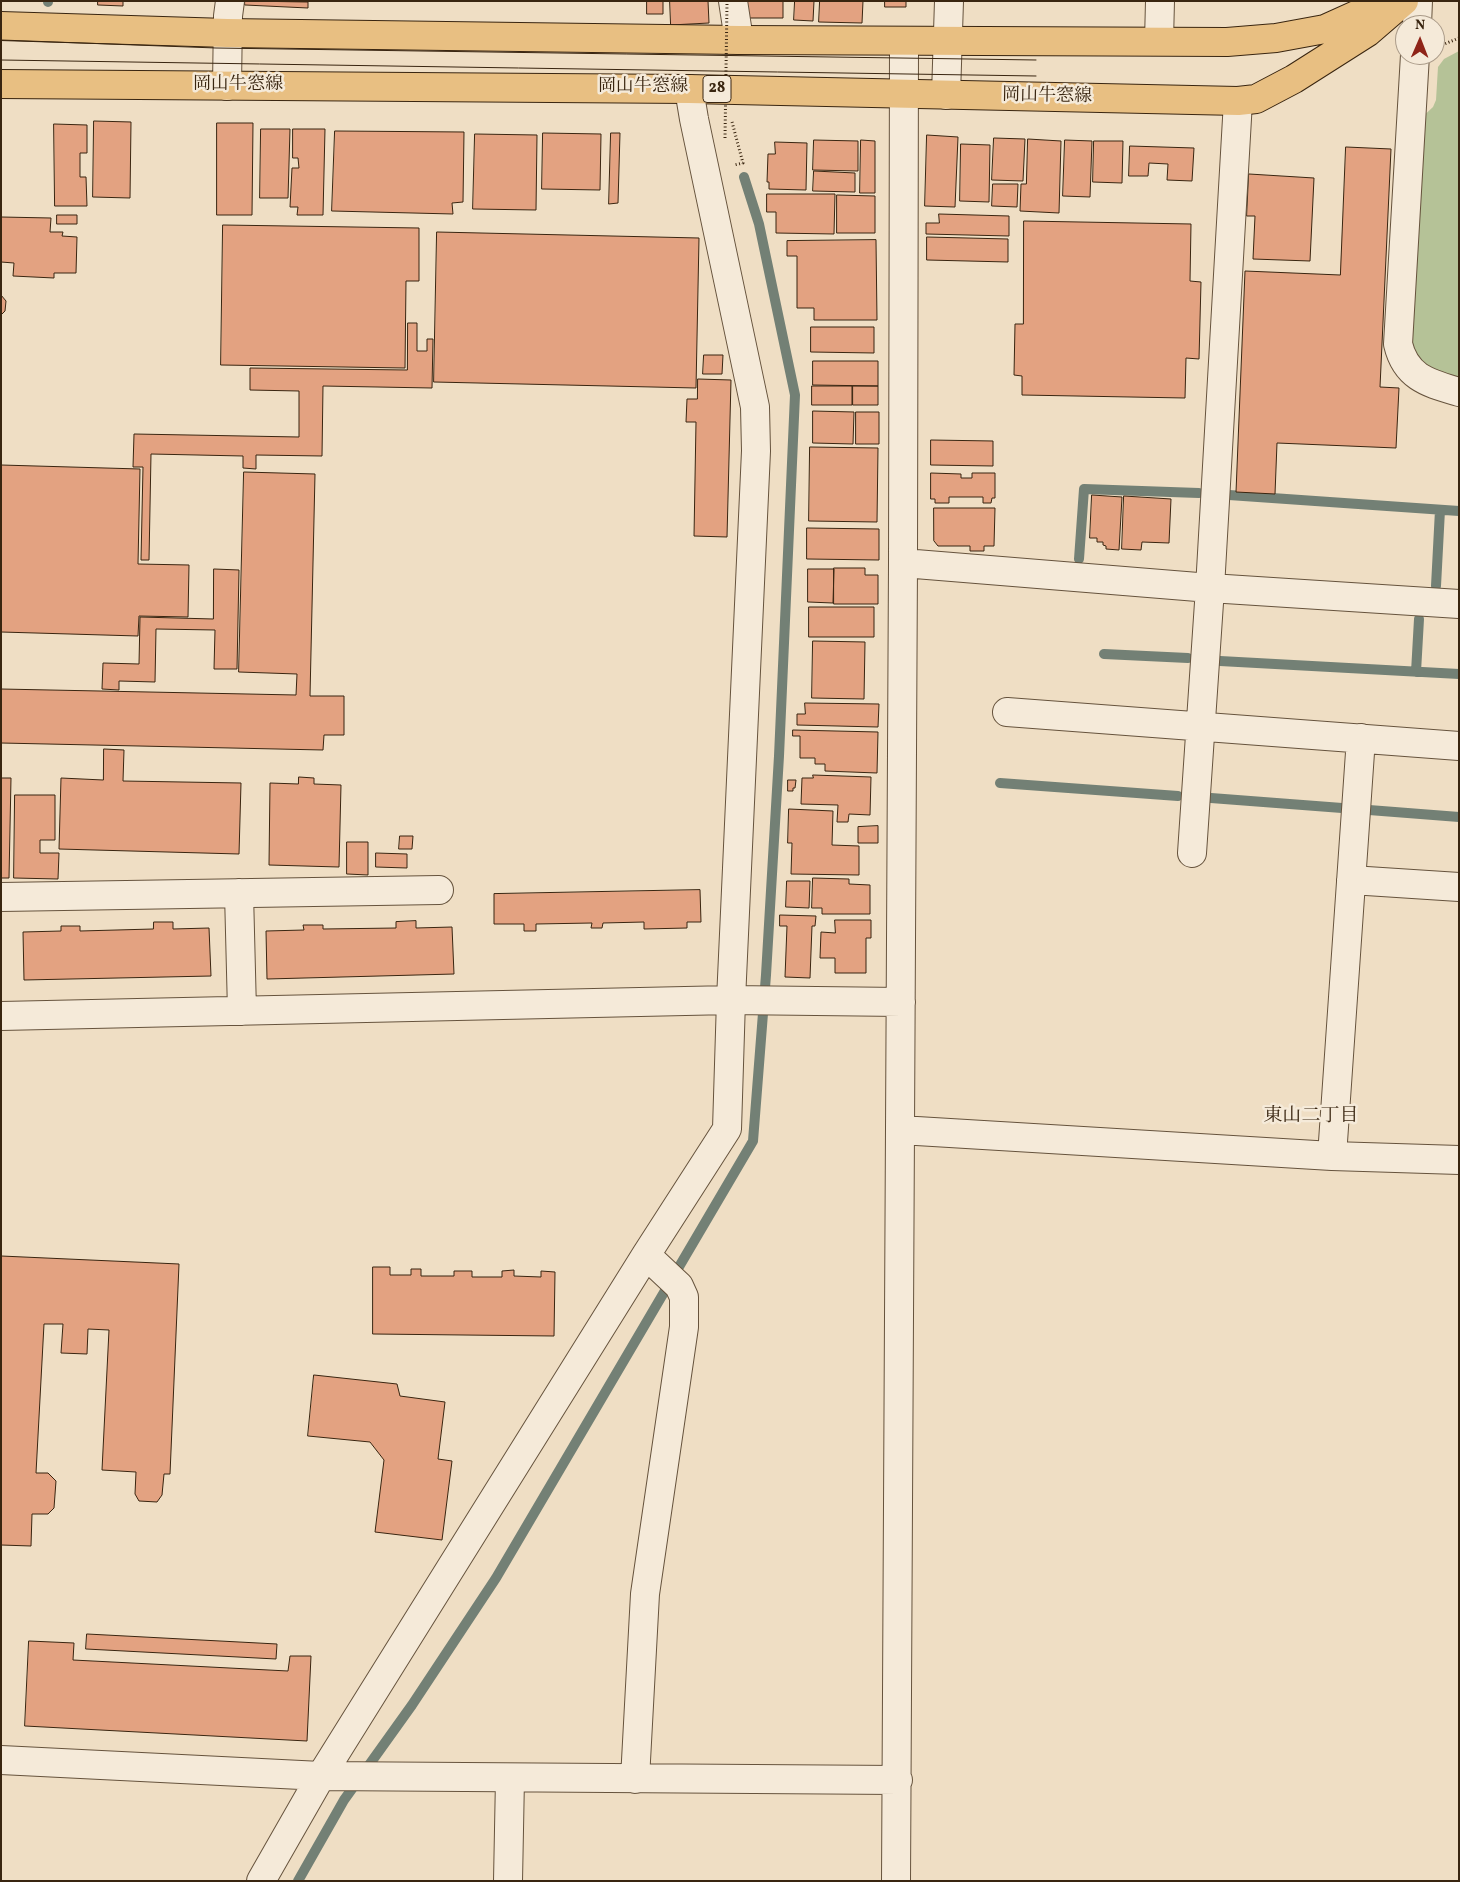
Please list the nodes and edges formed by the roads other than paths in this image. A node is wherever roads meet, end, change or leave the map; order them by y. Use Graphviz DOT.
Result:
graph roads {
  1 [pos="230,1"];
  2 [pos="949,1"];
  3 [pos="1160,1"];
  4 [pos="1387,1"];
  5 [pos="1404,1"];
  6 [pos="1418,1"];
  7 [pos="730,2"];
  8 [pos="1417,15"];
  9 [pos="1,26"];
  10 [pos="227,34"];
  11 [pos="739,40"];
  12 [pos="904,41"];
  13 [pos="948,41"];
  14 [pos="1159,41"];
  15 [pos="1414,65"];
  16 [pos="1,84"];
  17 [pos="227,86"];
  18 [pos="690,89"];
  19 [pos="904,94"];
  20 [pos="946,95"];
  21 [pos="1238,101"];
  22 [pos="1459,392"];
  23 [pos="903,563"];
  24 [pos="1210,588"];
  25 [pos="1459,604"];
  26 [pos="1008,712"];
  27 [pos="1200,726"];
  28 [pos="1361,738"];
  29 [pos="1459,746"];
  30 [pos="1192,853"];
  31 [pos="1351,880"];
  32 [pos="1459,887"];
  33 [pos="439,890"];
  34 [pos="239,894"];
  35 [pos="1,898"];
  36 [pos="738,1000"];
  37 [pos="901,1002"];
  38 [pos="242,1010"];
  39 [pos="1,1016"];
  40 [pos="900,1130"];
  41 [pos="1332,1156"];
  42 [pos="1459,1160"];
  43 [pos="662,1271"];
  44 [pos="1,1760"];
  45 [pos="333,1776"];
  46 [pos="510,1778"];
  47 [pos="635,1778"];
  48 [pos="898,1780"];
  49 [pos="262,1881"];
  50 [pos="508,1881"];
  51 [pos="896,1881"];
  1 -- 10 [label="street"];
  2 -- 13 [label="street"];
  3 -- 14 [label="street"];
  4 -- 14 [label="main road"];
  5 -- 21 [label="main road, 岡山牛窓線 / 28"];
  6 -- 8 [label="street"];
  7 -- 11 [label="street"];
  9 -- 10 [label="main road"];
  10 -- 11 [label="main road"];
  10 -- 17 [label="street"];
  11 -- 12 [label="main road"];
  12 -- 13 [label="main road"];
  12 -- 19 [label="street"];
  13 -- 14 [label="main road"];
  13 -- 20 [label="street"];
  15 -- 22 [label="street"];
  16 -- 17 [label="main road, 岡山牛窓線 / 28"];
  17 -- 18 [label="main road, 岡山牛窓線 / 28"];
  18 -- 19 [label="main road, 岡山牛窓線 / 28"];
  18 -- 36 [label="street"];
  19 -- 20 [label="main road, 岡山牛窓線 / 28"];
  19 -- 23 [label="street"];
  20 -- 21 [label="main road, 岡山牛窓線 / 28"];
  21 -- 24 [label="street"];
  23 -- 24 [label="street"];
  23 -- 37 [label="street"];
  24 -- 25 [label="street"];
  24 -- 27 [label="street"];
  26 -- 27 [label="street"];
  27 -- 28 [label="street"];
  27 -- 30 [label="street"];
  28 -- 29 [label="street"];
  28 -- 31 [label="street"];
  31 -- 32 [label="street"];
  31 -- 41 [label="street"];
  33 -- 34 [label="street"];
  34 -- 35 [label="street"];
  34 -- 38 [label="street"];
  36 -- 37 [label="street"];
  36 -- 38 [label="street"];
  36 -- 43 [label="street"];
  37 -- 40 [label="street"];
  38 -- 39 [label="street"];
  40 -- 41 [label="street"];
  40 -- 48 [label="street"];
  41 -- 42 [label="street"];
  43 -- 45 [label="street"];
  43 -- 47 [label="street"];
  44 -- 45 [label="street"];
  45 -- 46 [label="street"];
  45 -- 49 [label="street"];
  46 -- 47 [label="street"];
  46 -- 50 [label="street"];
  47 -- 48 [label="street"];
  48 -- 51 [label="street"];
}
